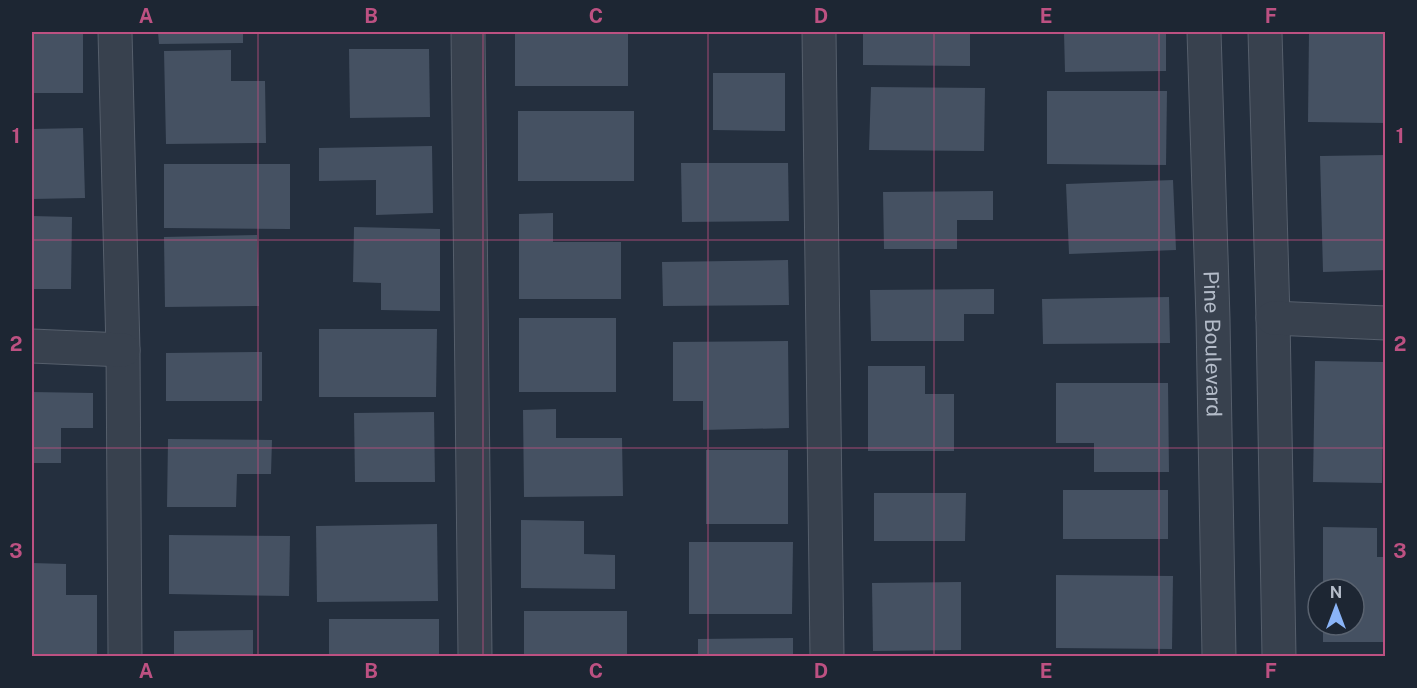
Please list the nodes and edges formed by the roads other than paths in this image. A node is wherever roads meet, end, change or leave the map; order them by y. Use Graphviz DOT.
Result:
graph roads {
  1 [pos="115,32"];
  2 [pos="468,32"];
  3 [pos="819,32"];
  4 [pos="1204,32"];
  5 [pos="1264,32"];
  6 [pos="1273,318"];
  7 [pos="1386,323"];
  8 [pos="32,346"];
  9 [pos="123,350"];
  10 [pos="125,657"];
  11 [pos="475,657"];
  12 [pos="827,657"];
  13 [pos="1219,657"];
  14 [pos="1279,657"];
  1 -- 9 [label="street"];
  2 -- 11 [label="street"];
  3 -- 12 [label="street"];
  4 -- 13 [label="street, Pine Boulevard"];
  5 -- 6 [label="street"];
  6 -- 7 [label="street"];
  6 -- 14 [label="street"];
  8 -- 9 [label="street"];
  9 -- 10 [label="street"];
}
